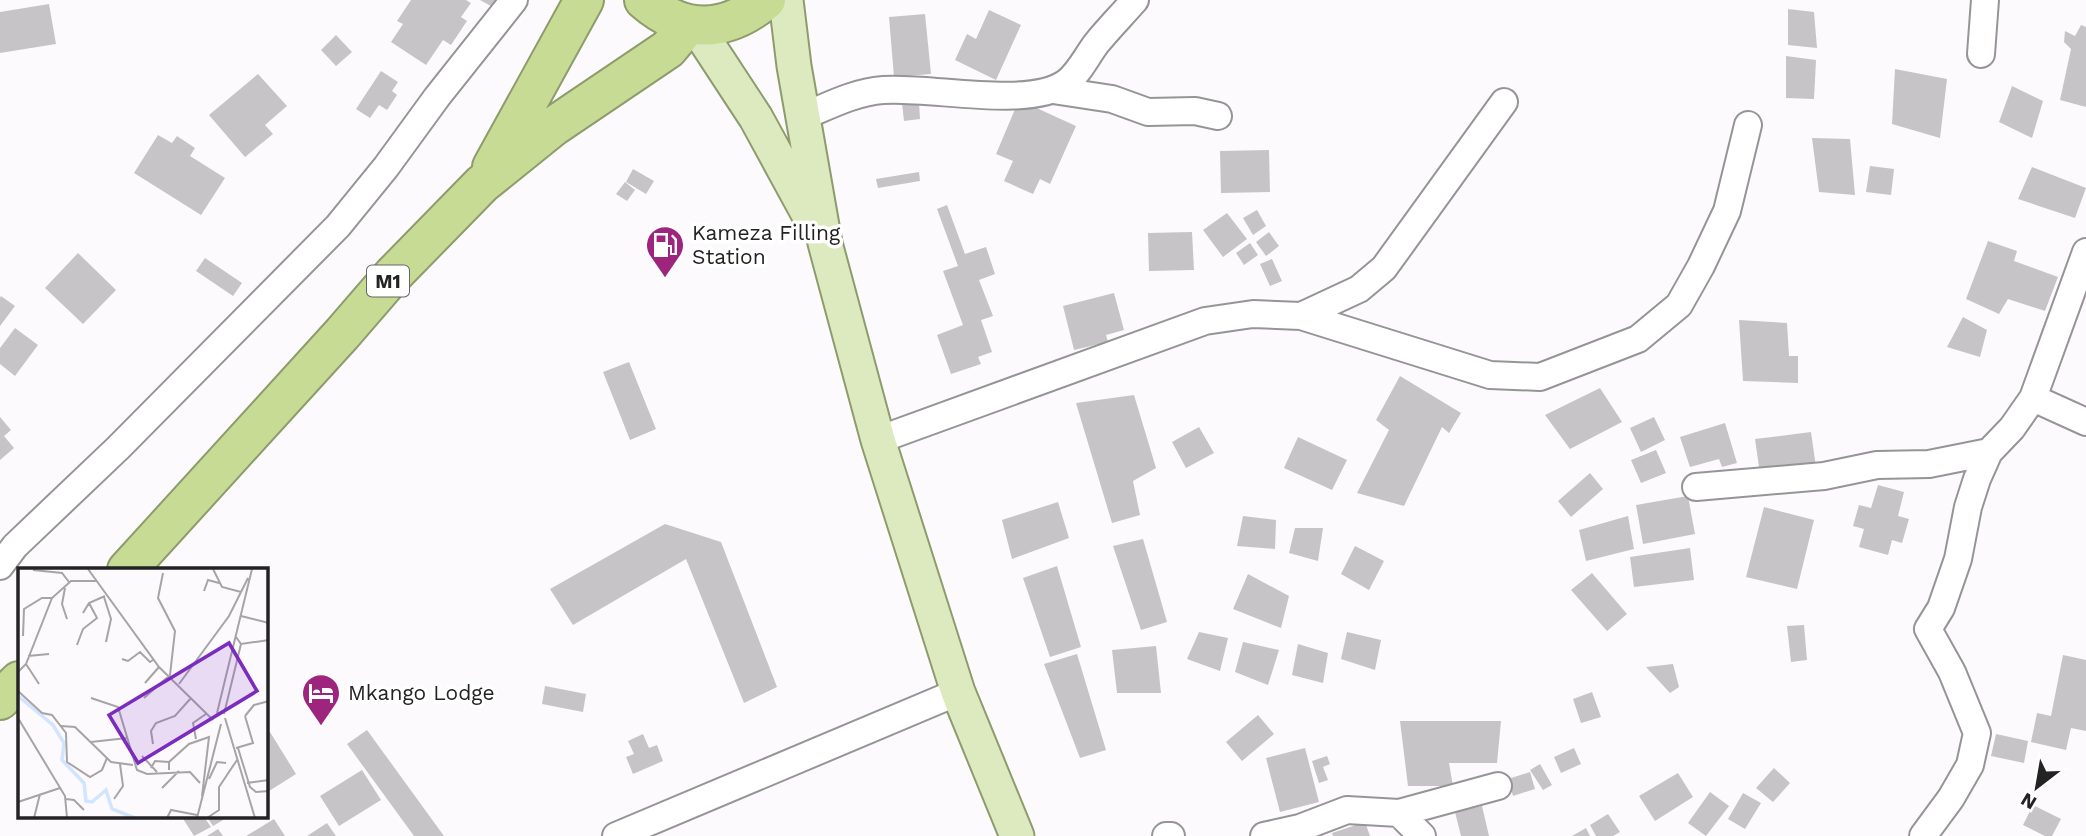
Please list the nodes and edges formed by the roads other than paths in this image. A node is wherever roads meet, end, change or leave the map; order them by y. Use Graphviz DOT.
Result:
graph roads {
  1 [pos="514,0"];
  2 [pos="584,0"];
  3 [pos="644,0"];
  4 [pos="766,0"];
  5 [pos="786,0"];
  6 [pos="1135,0"];
  7 [pos="1985,0"];
  8 [pos="692,25"];
  9 [pos="1981,54"];
  10 [pos="1053,90"];
  11 [pos="1504,102"];
  12 [pos="1218,116"];
  13 [pos="802,117"];
  14 [pos="1748,125"];
  15 [pos="482,184"];
  16 [pos="825,243"];
  17 [pos="2086,252"];
  18 [pos="1301,316"];
  19 [pos="2033,398"];
  20 [pos="2086,422"];
  21 [pos="878,440"];
  22 [pos="1989,452"];
  23 [pos="1696,487"];
  24 [pos="0,566"];
  25 [pos="129,568"];
  26 [pos="18,682"];
  27 [pos="958,692"];
  28 [pos="0,700"];
  29 [pos="1498,786"];
  30 [pos="1399,813"];
  31 [pos="616,836"];
  32 [pos="1017,836"];
  33 [pos="1264,836"];
  34 [pos="1422,836"];
  35 [pos="1923,836"];
  1 -- 24 [label="street"];
  2 -- 15 [label="highway, M1"];
  3 -- 8 [label="highway"];
  4 -- 8 [label="highway"];
  5 -- 13 [label="main road"];
  6 -- 10 [label="street"];
  7 -- 9 [label="street"];
  8 -- 15 [label="highway, M1"];
  8 -- 16 [label="main road"];
  10 -- 12 [label="street"];
  10 -- 13 [label="street"];
  11 -- 18 [label="street"];
  13 -- 16 [label="main road"];
  14 -- 18 [label="street"];
  15 -- 25 [label="highway, M1"];
  16 -- 21 [label="main road"];
  17 -- 19 [label="street"];
  18 -- 21 [label="street"];
  19 -- 20 [label="street"];
  19 -- 22 [label="street"];
  21 -- 27 [label="main road"];
  22 -- 23 [label="street"];
  22 -- 35 [label="street"];
  26 -- 28 [label="highway"];
  27 -- 31 [label="street"];
  27 -- 32 [label="main road"];
  29 -- 30 [label="street"];
  30 -- 33 [label="street"];
  30 -- 34 [label="street"];
}
